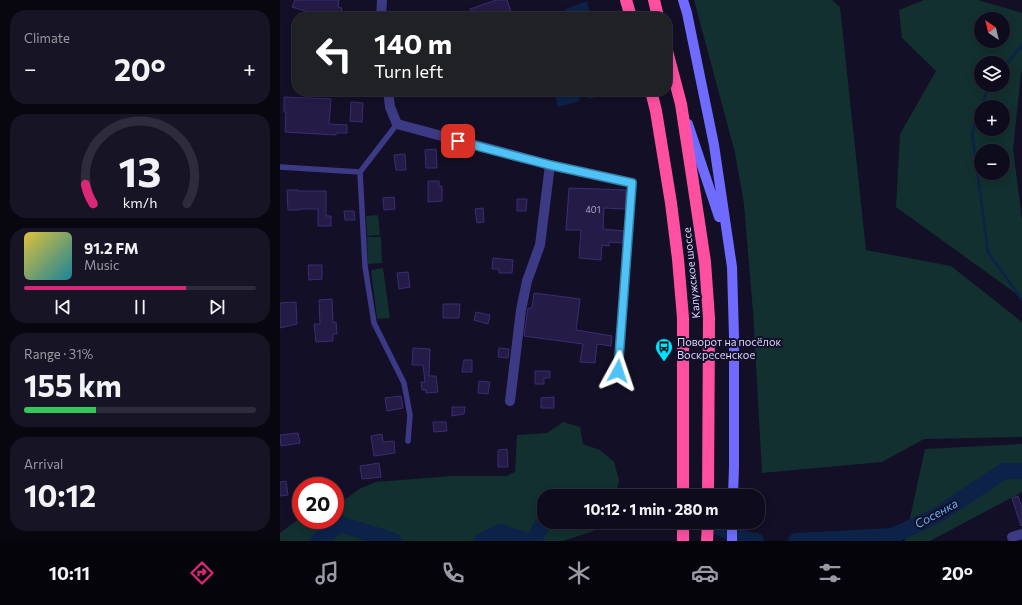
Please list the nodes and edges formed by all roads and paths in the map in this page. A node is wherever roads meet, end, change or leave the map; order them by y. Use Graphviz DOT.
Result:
graph roads {
  1 [pos="382,0"];
  2 [pos="626,0"];
  3 [pos="654,0"];
  4 [pos="683,0"];
  5 [pos="381,12"];
  6 [pos="630,12"];
  7 [pos="657,12"];
  8 [pos="672,70"];
  9 [pos="389,96"];
  10 [pos="652,96"];
  11 [pos="681,104"];
  12 [pos="397,124"];
  13 [pos="550,165"];
  14 [pos="280,167"];
  15 [pos="360,172"];
  16 [pos="728,244"];
  17 [pos="618,371"];
  18 [pos="510,401"];
  19 [pos="408,441"];
  20 [pos="683,489"];
  21 [pos="708,489"];
  22 [pos="733,489"];
  23 [pos="708,529"];
  24 [pos="732,529"];
  25 [pos="1022,534"];
  26 [pos="1012,537"];
  27 [pos="707,541"];
  28 [pos="732,541"];
  1 -- 5 [label="street"];
  2 -- 6 [label="highway"];
  3 -- 7 [label="highway"];
  4 -- 16 [label="main road"];
  8 -- 11 [label="highway, Калужское шоссе"];
  9 -- 12 [label="street"];
  10 -- 20 [label="highway, Калужское шоссе"];
  11 -- 16 [label="main road"];
  11 -- 21 [label="highway, Калужское шоссе"];
  12 -- 13 [label="street"];
  12 -- 15 [label="lane"];
  13 -- 17 [label="lane"];
  13 -- 18 [label="street"];
  14 -- 15 [label="lane"];
  15 -- 19 [label="lane"];
  16 -- 22 [label="main road"];
  23 -- 27 [label="highway"];
  24 -- 28 [label="main road"];
  25 -- 26 [label="street"];
}
